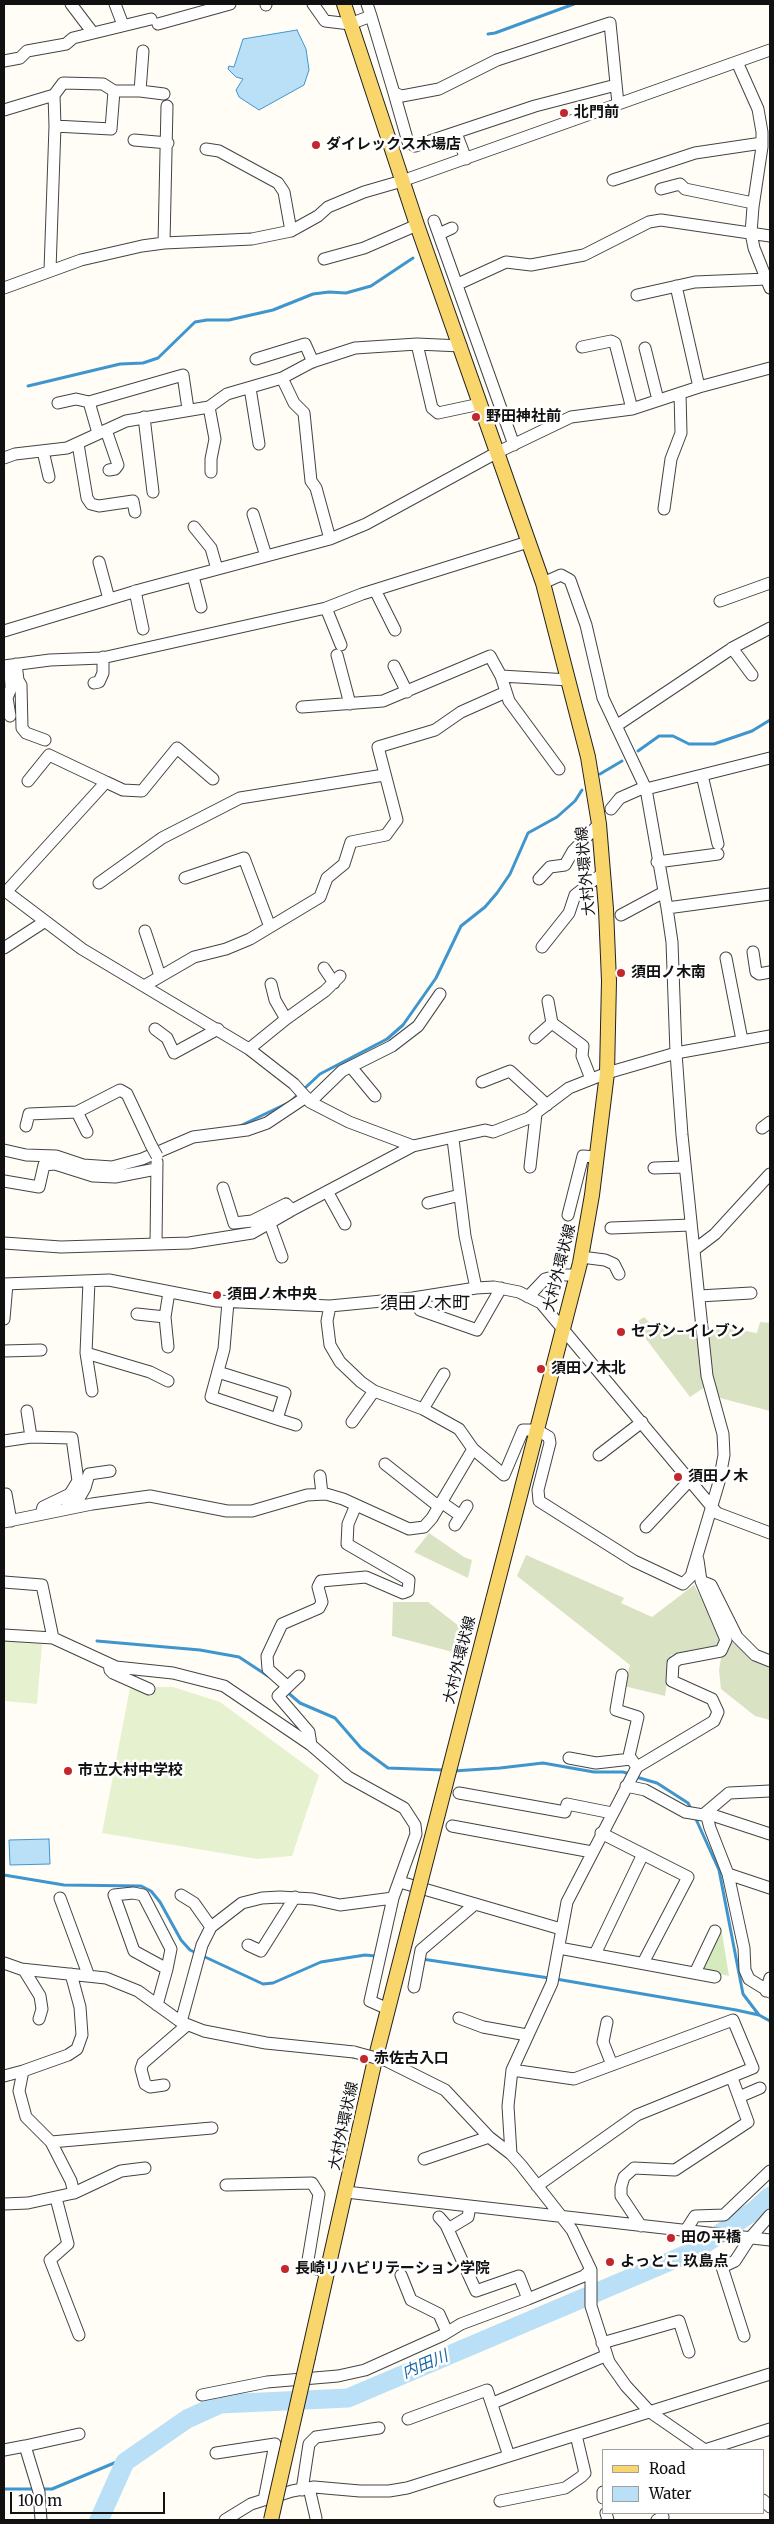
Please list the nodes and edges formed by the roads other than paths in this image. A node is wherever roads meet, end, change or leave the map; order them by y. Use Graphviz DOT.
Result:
graph roads {
  1 [pos="71,4"];
  2 [pos="115,4"];
  3 [pos="230,4"];
  4 [pos="313,4"];
  5 [pos="344,4"];
  6 [pos="367,4"];
  7 [pos="371,16"];
  8 [pos="350,24"];
  9 [pos="123,25"];
  10 [pos="93,33"];
  11 [pos="770,50"];
  12 [pos="143,51"];
  13 [pos="4,61"];
  14 [pos="737,62"];
  15 [pos="616,85"];
  16 [pos="114,91"];
  17 [pos="140,92"];
  18 [pos="394,92"];
  19 [pos="164,94"];
  20 [pos="54,95"];
  21 [pos="618,104"];
  22 [pos="167,106"];
  23 [pos="4,110"];
  24 [pos="55,126"];
  25 [pos="456,133"];
  26 [pos="134,140"];
  27 [pos="168,142"];
  28 [pos="765,142"];
  29 [pos="206,149"];
  30 [pos="466,159"];
  31 [pos="613,180"];
  32 [pos="402,181"];
  33 [pos="661,189"];
  34 [pos="753,202"];
  35 [pos="434,222"];
  36 [pos="417,225"];
  37 [pos="452,228"];
  38 [pos="291,231"];
  39 [pos="751,233"];
  40 [pos="439,234"];
  41 [pos="770,236"];
  42 [pos="164,243"];
  43 [pos="324,259"];
  44 [pos="50,270"];
  45 [pos="458,284"];
  46 [pos="768,284"];
  47 [pos="676,286"];
  48 [pos="4,288"];
  49 [pos="637,294"];
  50 [pos="417,344"];
  51 [pos="461,346"];
  52 [pos="582,347"];
  53 [pos="645,348"];
  54 [pos="256,359"];
  55 [pos="313,362"];
  56 [pos="770,368"];
  57 [pos="282,378"];
  58 [pos="699,387"];
  59 [pos="250,388"];
  60 [pos="680,393"];
  61 [pos="658,400"];
  62 [pos="89,402"];
  63 [pos="58,403"];
  64 [pos="480,404"];
  65 [pos="209,407"];
  66 [pos="632,409"];
  67 [pos="188,410"];
  68 [pos="144,417"];
  69 [pos="102,432"];
  70 [pos="78,444"];
  71 [pos="259,444"];
  72 [pos="514,445"];
  73 [pos="43,451"];
  74 [pos="496,453"];
  75 [pos="4,458"];
  76 [pos="109,470"];
  77 [pos="211,472"];
  78 [pos="49,477"];
  79 [pos="153,492"];
  80 [pos="137,505"];
  81 [pos="664,509"];
  82 [pos="254,514"];
  83 [pos="194,527"];
  84 [pos="330,539"];
  85 [pos="528,542"];
  86 [pos="266,556"];
  87 [pos="99,562"];
  88 [pos="217,569"];
  89 [pos="193,576"];
  90 [pos="543,583"];
  91 [pos="770,583"];
  92 [pos="375,590"];
  93 [pos="135,591"];
  94 [pos="109,599"];
  95 [pos="720,601"];
  96 [pos="201,607"];
  97 [pos="326,608"];
  98 [pos="770,628"];
  99 [pos="143,629"];
  100 [pos="395,630"];
  101 [pos="4,631"];
  102 [pos="732,648"];
  103 [pos="103,657"];
  104 [pos="10,665"];
  105 [pos="394,666"];
  106 [pos="752,675"];
  107 [pos="501,676"];
  108 [pos="569,680"];
  109 [pos="94,683"];
  110 [pos="406,692"];
  111 [pos="506,692"];
  112 [pos="350,704"];
  113 [pos="302,707"];
  114 [pos="10,716"];
  115 [pos="616,726"];
  116 [pos="45,740"];
  117 [pos="770,758"];
  118 [pos="22,768"];
  119 [pos="560,769"];
  120 [pos="384,775"];
  121 [pos="702,775"];
  122 [pos="213,779"];
  123 [pos="106,782"];
  124 [pos="645,788"];
  125 [pos="611,809"];
  126 [pos="599,824"];
  127 [pos="658,862"];
  128 [pos="603,873"];
  129 [pos="185,878"];
  130 [pos="539,879"];
  131 [pos="99,883"];
  132 [pos="5,891"];
  133 [pos="664,892"];
  134 [pos="770,894"];
  135 [pos="667,908"];
  136 [pos="621,915"];
  137 [pos="44,922"];
  138 [pos="270,927"];
  139 [pos="145,931"];
  140 [pos="542,947"];
  141 [pos="4,948"];
  142 [pos="753,952"];
  143 [pos="726,958"];
  144 [pos="324,968"];
  145 [pos="770,972"];
  146 [pos="160,976"];
  147 [pos="271,984"];
  148 [pos="144,986"];
  149 [pos="440,994"];
  150 [pos="548,1001"];
  151 [pos="286,1019"];
  152 [pos="552,1023"];
  153 [pos="155,1029"];
  154 [pos="218,1029"];
  155 [pos="770,1036"];
  156 [pos="535,1038"];
  157 [pos="742,1040"];
  158 [pos="249,1049"];
  159 [pos="174,1053"];
  160 [pos="676,1053"];
  161 [pos="179,1064"];
  162 [pos="351,1067"];
  163 [pos="607,1073"];
  164 [pos="591,1079"];
  165 [pos="482,1082"];
  166 [pos="375,1096"];
  167 [pos="307,1098"];
  168 [pos="547,1105"];
  169 [pos="77,1112"];
  170 [pos="536,1114"];
  171 [pos="26,1126"];
  172 [pos="87,1132"];
  173 [pos="454,1139"];
  174 [pos="413,1146"];
  175 [pos="4,1150"];
  176 [pos="597,1157"];
  177 [pos="530,1167"];
  178 [pos="156,1168"];
  179 [pos="654,1168"];
  180 [pos="685,1168"];
  181 [pos="770,1174"];
  182 [pos="4,1181"];
  183 [pos="223,1188"];
  184 [pos="328,1192"];
  185 [pos="460,1195"];
  186 [pos="428,1203"];
  187 [pos="292,1210"];
  188 [pos="568,1214"];
  189 [pos="270,1224"];
  190 [pos="345,1224"];
  191 [pos="692,1225"];
  192 [pos="612,1228"];
  193 [pos="4,1242"];
  194 [pos="156,1243"];
  195 [pos="694,1250"];
  196 [pos="282,1257"];
  197 [pos="581,1257"];
  198 [pos="619,1274"];
  199 [pos="576,1275"];
  200 [pos="89,1281"];
  201 [pos="6,1284"];
  202 [pos="476,1288"];
  203 [pos="501,1288"];
  204 [pos="170,1292"];
  205 [pos="751,1293"];
  206 [pos="699,1296"];
  207 [pos="528,1297"];
  208 [pos="414,1298"];
  209 [pos="228,1302"];
  210 [pos="330,1306"];
  211 [pos="137,1314"];
  212 [pos="165,1317"];
  213 [pos="4,1320"];
  214 [pos="562,1327"];
  215 [pos="168,1347"];
  216 [pos="41,1350"];
  217 [pos="4,1351"];
  218 [pos="86,1353"];
  219 [pos="218,1372"];
  220 [pos="444,1374"];
  221 [pos="168,1381"];
  222 [pos="92,1391"];
  223 [pos="374,1391"];
  224 [pos="423,1410"];
  225 [pos="27,1411"];
  226 [pos="277,1418"];
  227 [pos="352,1422"];
  228 [pos="642,1422"];
  229 [pos="296,1425"];
  230 [pos="536,1430"];
  231 [pos="31,1437"];
  232 [pos="4,1440"];
  233 [pos="473,1449"];
  234 [pos="599,1455"];
  235 [pos="385,1464"];
  236 [pos="110,1471"];
  237 [pos="320,1476"];
  238 [pos="689,1481"];
  239 [pos="322,1494"];
  240 [pos="4,1495"];
  241 [pos="439,1504"];
  242 [pos="356,1505"];
  243 [pos="711,1506"];
  244 [pos="65,1509"];
  245 [pos="41,1514"];
  246 [pos="461,1516"];
  247 [pos="7,1522"];
  248 [pos="646,1527"];
  249 [pos="770,1533"];
  250 [pos="697,1556"];
  251 [pos="701,1581"];
  252 [pos="4,1582"];
  253 [pos="4,1635"];
  254 [pos="53,1638"];
  255 [pos="770,1661"];
  256 [pos="109,1664"];
  257 [pos="622,1674"];
  258 [pos="299,1676"];
  259 [pos="149,1689"];
  260 [pos="284,1689"];
  261 [pos="311,1745"];
  262 [pos="569,1758"];
  263 [pos="632,1772"];
  264 [pos="770,1791"];
  265 [pos="459,1794"];
  266 [pos="612,1813"];
  267 [pos="705,1814"];
  268 [pos="452,1826"];
  269 [pos="601,1833"];
  270 [pos="770,1834"];
  271 [pos="592,1852"];
  272 [pos="643,1854"];
  273 [pos="728,1874"];
  274 [pos="400,1882"];
  275 [pos="770,1888"];
  276 [pos="181,1895"];
  277 [pos="295,1897"];
  278 [pos="60,1898"];
  279 [pos="393,1898"];
  280 [pos="475,1904"];
  281 [pos="211,1927"];
  282 [pos="561,1929"];
  283 [pos="715,1931"];
  284 [pos="248,1945"];
  285 [pos="559,1953"];
  286 [pos="595,1954"];
  287 [pos="4,1963"];
  288 [pos="643,1963"];
  289 [pos="167,1969"];
  290 [pos="24,1970"];
  291 [pos="695,1973"];
  292 [pos="71,1974"];
  293 [pos="88,1974"];
  294 [pos="715,1977"];
  295 [pos="770,1978"];
  296 [pos="414,1987"];
  297 [pos="768,1992"];
  298 [pos="157,2005"];
  299 [pos="388,2009"];
  300 [pos="39,2018"];
  301 [pos="460,2018"];
  302 [pos="607,2022"];
  303 [pos="184,2023"];
  304 [pos="527,2035"];
  305 [pos="612,2065"];
  306 [pos="512,2070"];
  307 [pos="23,2072"];
  308 [pos="4,2076"];
  309 [pos="732,2078"];
  310 [pos="164,2085"];
  311 [pos="760,2088"];
  312 [pos="739,2097"];
  313 [pos="212,2128"];
  314 [pos="490,2137"];
  315 [pos="51,2142"];
  316 [pos="511,2154"];
  317 [pos="424,2159"];
  318 [pos="145,2168"];
  319 [pos="770,2171"];
  320 [pos="226,2185"];
  321 [pos="536,2186"];
  322 [pos="346,2192"];
  323 [pos="74,2193"];
  324 [pos="56,2198"];
  325 [pos="4,2204"];
  326 [pos="470,2206"];
  327 [pos="770,2215"];
  328 [pos="559,2216"];
  329 [pos="439,2217"];
  330 [pos="641,2226"];
  331 [pos="448,2229"];
  332 [pos="691,2231"];
  333 [pos="750,2238"];
  334 [pos="770,2240"];
  335 [pos="327,2272"];
  336 [pos="591,2272"];
  337 [pos="401,2275"];
  338 [pos="528,2299"];
  339 [pos="447,2332"];
  340 [pos="79,2335"];
  341 [pos="744,2336"];
  342 [pos="602,2343"];
  343 [pos="689,2352"];
  344 [pos="605,2356"];
  345 [pos="770,2374"];
  346 [pos="202,2395"];
  347 [pos="493,2403"];
  348 [pos="650,2412"];
  349 [pos="408,2419"];
  350 [pos="379,2428"];
  351 [pos="770,2428"];
  352 [pos="79,2434"];
  353 [pos="576,2435"];
  354 [pos="25,2446"];
  355 [pos="704,2449"];
  356 [pos="708,2449"];
  357 [pos="4,2450"];
  358 [pos="216,2453"];
  359 [pos="509,2456"];
  360 [pos="305,2489"];
  361 [pos="264,2500"];
  362 [pos="500,2501"];
  363 [pos="316,2518"];
  364 [pos="40,2520"];
  365 [pos="225,2520"];
  366 [pos="271,2520"];
  1 -- 10 [label="street"];
  2 -- 9 [label="street"];
  3 -- 9 [label="street"];
  4 -- 8 [label="street"];
  5 -- 8 [label="main road"];
  6 -- 7 [label="street"];
  7 -- 8 [label="street"];
  7 -- 18 [label="street"];
  8 -- 32 [label="main road, 大村外環状線"];
  9 -- 10 [label="street"];
  10 -- 13 [label="street"];
  11 -- 14 [label="street"];
  12 -- 17 [label="street"];
  14 -- 21 [label="street"];
  14 -- 28 [label="street"];
  15 -- 18 [label="street"];
  15 -- 21 [label="street"];
  15 -- 25 [label="street"];
  16 -- 17 [label="street"];
  16 -- 20 [label="street"];
  16 -- 24 [label="street"];
  17 -- 19 [label="street"];
  18 -- 25 [label="street"];
  20 -- 23 [label="street"];
  20 -- 24 [label="street"];
  21 -- 30 [label="street"];
  22 -- 27 [label="street"];
  24 -- 44 [label="street"];
  25 -- 30 [label="street"];
  26 -- 27 [label="street"];
  27 -- 42 [label="street"];
  28 -- 31 [label="street"];
  28 -- 34 [label="street"];
  29 -- 38 [label="street"];
  30 -- 32 [label="street"];
  32 -- 36 [label="main road, 大村外環状線"];
  32 -- 38 [label="street"];
  33 -- 34 [label="street"];
  34 -- 39 [label="street"];
  35 -- 40 [label="street"];
  36 -- 43 [label="street"];
  36 -- 51 [label="main road, 大村外環状線"];
  37 -- 40 [label="street"];
  38 -- 42 [label="street"];
  39 -- 41 [label="street"];
  39 -- 45 [label="street"];
  39 -- 46 [label="street"];
  40 -- 45 [label="street"];
  42 -- 44 [label="street"];
  44 -- 48 [label="street"];
  45 -- 72 [label="street"];
  46 -- 47 [label="street"];
  47 -- 49 [label="street"];
  47 -- 58 [label="street"];
  50 -- 51 [label="street"];
  50 -- 55 [label="street"];
  50 -- 64 [label="street"];
  51 -- 64 [label="main road, 大村外環状線"];
  52 -- 66 [label="street"];
  53 -- 61 [label="street"];
  54 -- 55 [label="street"];
  55 -- 57 [label="street"];
  56 -- 58 [label="street"];
  57 -- 59 [label="street"];
  57 -- 84 [label="street"];
  58 -- 60 [label="street"];
  59 -- 65 [label="street"];
  59 -- 71 [label="street"];
  60 -- 61 [label="street"];
  60 -- 81 [label="street"];
  61 -- 66 [label="street"];
  62 -- 63 [label="street"];
  62 -- 67 [label="street"];
  62 -- 69 [label="street"];
  64 -- 74 [label="main road, 大村外環状線"];
  65 -- 67 [label="street"];
  65 -- 77 [label="street"];
  66 -- 72 [label="street"];
  67 -- 68 [label="street"];
  68 -- 69 [label="street"];
  68 -- 79 [label="street"];
  69 -- 70 [label="street"];
  69 -- 76 [label="street"];
  70 -- 73 [label="street"];
  70 -- 80 [label="street"];
  72 -- 74 [label="street"];
  73 -- 75 [label="street"];
  73 -- 78 [label="street"];
  74 -- 84 [label="street"];
  74 -- 85 [label="main road, 大村外環状線"];
  82 -- 86 [label="street"];
  83 -- 88 [label="street"];
  84 -- 86 [label="street"];
  85 -- 90 [label="main road, 大村外環状線"];
  85 -- 92 [label="street"];
  86 -- 88 [label="street"];
  87 -- 94 [label="street"];
  88 -- 89 [label="street"];
  89 -- 93 [label="street"];
  89 -- 96 [label="street"];
  90 -- 108 [label="main road, 大村外環状線"];
  90 -- 115 [label="street"];
  91 -- 95 [label="street"];
  92 -- 97 [label="street"];
  92 -- 100 [label="street"];
  93 -- 94 [label="street"];
  93 -- 99 [label="street"];
  94 -- 101 [label="street"];
  97 -- 103 [label="street"];
  97 -- 112 [label="street"];
  98 -- 102 [label="street"];
  102 -- 106 [label="street"];
  102 -- 115 [label="street"];
  103 -- 104 [label="street"];
  103 -- 109 [label="street"];
  104 -- 114 [label="street"];
  104 -- 116 [label="street"];
  105 -- 110 [label="street"];
  107 -- 108 [label="street"];
  107 -- 110 [label="street"];
  107 -- 111 [label="street"];
  108 -- 126 [label="main road, 大村外環状線"];
  110 -- 112 [label="street"];
  111 -- 119 [label="street"];
  111 -- 120 [label="street"];
  112 -- 113 [label="street"];
  115 -- 124 [label="street"];
  117 -- 121 [label="street"];
  118 -- 123 [label="street"];
  120 -- 131 [label="street"];
  120 -- 138 [label="street"];
  121 -- 124 [label="street"];
  121 -- 127 [label="street"];
  122 -- 123 [label="street"];
  123 -- 132 [label="street"];
  124 -- 125 [label="street"];
  124 -- 127 [label="street"];
  126 -- 128 [label="main road, 大村外環状線"];
  126 -- 130 [label="street"];
  127 -- 133 [label="street"];
  128 -- 140 [label="street"];
  128 -- 163 [label="main road, 大村外環状線"];
  129 -- 138 [label="street"];
  132 -- 137 [label="street"];
  133 -- 135 [label="street"];
  133 -- 136 [label="street"];
  134 -- 135 [label="street"];
  135 -- 160 [label="street"];
  137 -- 141 [label="street"];
  137 -- 148 [label="street"];
  138 -- 146 [label="street"];
  139 -- 146 [label="street"];
  142 -- 145 [label="street"];
  143 -- 157 [label="street"];
  144 -- 151 [label="street"];
  146 -- 148 [label="street"];
  147 -- 151 [label="street"];
  148 -- 154 [label="street"];
  149 -- 162 [label="street"];
  150 -- 152 [label="street"];
  151 -- 158 [label="street"];
  152 -- 156 [label="street"];
  152 -- 164 [label="street"];
  153 -- 159 [label="street"];
  154 -- 158 [label="street"];
  154 -- 159 [label="street"];
  155 -- 157 [label="street"];
  157 -- 160 [label="street"];
  158 -- 167 [label="street"];
  159 -- 161 [label="street"];
  160 -- 163 [label="street"];
  160 -- 180 [label="street"];
  162 -- 166 [label="street"];
  162 -- 167 [label="street"];
  163 -- 164 [label="street"];
  163 -- 176 [label="main road, 大村外環状線"];
  164 -- 168 [label="street"];
  165 -- 168 [label="street"];
  167 -- 174 [label="street"];
  167 -- 175 [label="street"];
  168 -- 170 [label="street"];
  169 -- 171 [label="street"];
  169 -- 172 [label="street"];
  169 -- 178 [label="street, bridge"];
  170 -- 173 [label="street"];
  170 -- 177 [label="street"];
  173 -- 174 [label="street"];
  173 -- 185 [label="street"];
  174 -- 184 [label="street"];
  176 -- 188 [label="street"];
  176 -- 197 [label="main road, 大村外環状線"];
  178 -- 182 [label="street"];
  178 -- 194 [label="street"];
  179 -- 180 [label="street"];
  180 -- 191 [label="street"];
  181 -- 195 [label="street"];
  183 -- 187 [label="street"];
  184 -- 187 [label="street"];
  184 -- 190 [label="street"];
  185 -- 186 [label="street"];
  185 -- 202 [label="street"];
  187 -- 189 [label="street"];
  189 -- 194 [label="street"];
  189 -- 196 [label="street"];
  191 -- 192 [label="street"];
  191 -- 195 [label="street"];
  193 -- 194 [label="street"];
  195 -- 206 [label="street"];
  197 -- 198 [label="street"];
  197 -- 199 [label="main road, 大村外環状線"];
  199 -- 207 [label="street"];
  199 -- 214 [label="main road, 大村外環状線"];
  200 -- 201 [label="street"];
  200 -- 204 [label="street"];
  200 -- 218 [label="street"];
  201 -- 213 [label="street"];
  202 -- 203 [label="street"];
  202 -- 208 [label="street"];
  203 -- 207 [label="street"];
  203 -- 208 [label="street"];
  204 -- 209 [label="street"];
  204 -- 212 [label="street"];
  205 -- 206 [label="street"];
  206 -- 243 [label="street"];
  207 -- 214 [label="street"];
  208 -- 210 [label="street"];
  209 -- 210 [label="street"];
  209 -- 219 [label="street"];
  210 -- 223 [label="street"];
  211 -- 212 [label="street"];
  212 -- 215 [label="street"];
  214 -- 228 [label="street"];
  214 -- 230 [label="main road, 大村外環状線"];
  216 -- 217 [label="street"];
  218 -- 221 [label="street"];
  218 -- 222 [label="street"];
  219 -- 226 [label="street"];
  219 -- 226 [label="street"];
  220 -- 224 [label="street"];
  223 -- 224 [label="street"];
  223 -- 227 [label="street"];
  224 -- 233 [label="street"];
  225 -- 231 [label="street"];
  226 -- 229 [label="street"];
  228 -- 234 [label="street"];
  228 -- 238 [label="street"];
  230 -- 233 [label="street"];
  230 -- 250 [label="street"];
  230 -- 299 [label="main road, 大村外環状線, bridge"];
  231 -- 232 [label="street"];
  231 -- 245 [label="street"];
  233 -- 241 [label="street"];
  235 -- 241 [label="street"];
  236 -- 244 [label="street"];
  237 -- 239 [label="street"];
  238 -- 243 [label="street"];
  238 -- 248 [label="street"];
  239 -- 242 [label="street"];
  239 -- 244 [label="street"];
  240 -- 247 [label="street"];
  241 -- 242 [label="street"];
  241 -- 246 [label="street"];
  242 -- 260 [label="street"];
  243 -- 249 [label="street"];
  243 -- 250 [label="street"];
  244 -- 245 [label="street"];
  245 -- 247 [label="street"];
  250 -- 251 [label="street"];
  251 -- 255 [label="street"];
  251 -- 263 [label="street"];
  252 -- 254 [label="street"];
  253 -- 254 [label="street"];
  254 -- 256 [label="street"];
  256 -- 259 [label="street"];
  256 -- 261 [label="street"];
  257 -- 263 [label="street"];
  258 -- 260 [label="street"];
  260 -- 261 [label="street"];
  261 -- 274 [label="street"];
  262 -- 263 [label="street"];
  263 -- 266 [label="street"];
  263 -- 267 [label="street"];
  264 -- 267 [label="street"];
  265 -- 266 [label="street"];
  266 -- 269 [label="street"];
  267 -- 270 [label="street"];
  267 -- 273 [label="street"];
  268 -- 271 [label="street"];
  269 -- 271 [label="street"];
  269 -- 272 [label="street"];
  271 -- 282 [label="street"];
  272 -- 286 [label="street"];
  272 -- 288 [label="street"];
  273 -- 275 [label="street"];
  273 -- 297 [label="street"];
  274 -- 279 [label="street"];
  274 -- 280 [label="street"];
  276 -- 281 [label="street"];
  277 -- 279 [label="street"];
  277 -- 281 [label="street"];
  277 -- 284 [label="street"];
  278 -- 293 [label="street"];
  279 -- 299 [label="street"];
  280 -- 282 [label="street"];
  280 -- 296 [label="street"];
  281 -- 303 [label="street"];
  282 -- 285 [label="street"];
  283 -- 291 [label="street"];
  285 -- 286 [label="street"];
  285 -- 304 [label="street"];
  286 -- 288 [label="street"];
  287 -- 290 [label="street"];
  288 -- 291 [label="street"];
  289 -- 289 [label="street"];
  289 -- 298 [label="street"];
  290 -- 292 [label="street"];
  290 -- 300 [label="street"];
  291 -- 294 [label="street"];
  292 -- 293 [label="street"];
  292 -- 307 [label="street"];
  293 -- 298 [label="street"];
  295 -- 297 [label="street"];
  298 -- 303 [label="street"];
  299 -- 322 [label="main road, 大村外環状線"];
  301 -- 304 [label="street"];
  302 -- 305 [label="street"];
  303 -- 310 [label="street"];
  303 -- 314 [label="street, bridge"];
  304 -- 306 [label="street"];
  305 -- 306 [label="street"];
  305 -- 309 [label="street"];
  306 -- 316 [label="street"];
  307 -- 308 [label="street"];
  307 -- 315 [label="street"];
  309 -- 312 [label="street"];
  309 -- 321 [label="street"];
  311 -- 312 [label="street"];
  312 -- 330 [label="street"];
  313 -- 315 [label="street"];
  314 -- 316 [label="street"];
  314 -- 317 [label="street"];
  315 -- 323 [label="street"];
  316 -- 321 [label="street"];
  318 -- 323 [label="street"];
  319 -- 332 [label="street"];
  320 -- 335 [label="street"];
  321 -- 328 [label="street"];
  322 -- 326 [label="street"];
  322 -- 335 [label="main road, 大村外環状線"];
  323 -- 324 [label="street"];
  324 -- 325 [label="street"];
  324 -- 340 [label="street"];
  326 -- 328 [label="street"];
  326 -- 331 [label="street"];
  327 -- 333 [label="street"];
  328 -- 330 [label="street"];
  328 -- 336 [label="street"];
  329 -- 331 [label="street"];
  330 -- 332 [label="street"];
  331 -- 338 [label="street"];
  332 -- 333 [label="street"];
  333 -- 334 [label="street"];
  333 -- 341 [label="street"];
  335 -- 366 [label="main road, 大村外環状線, bridge"];
  336 -- 338 [label="street"];
  336 -- 342 [label="street"];
  337 -- 339 [label="street"];
  338 -- 339 [label="street"];
  339 -- 346 [label="street"];
  342 -- 343 [label="street"];
  342 -- 344 [label="street"];
  344 -- 347 [label="street"];
  344 -- 348 [label="street"];
  345 -- 348 [label="street"];
  347 -- 349 [label="street"];
  347 -- 359 [label="street"];
  348 -- 353 [label="street"];
  348 -- 355 [label="street"];
  350 -- 360 [label="street"];
  351 -- 356 [label="street"];
  352 -- 354 [label="street"];
  353 -- 359 [label="street"];
  353 -- 362 [label="street"];
  354 -- 357 [label="street"];
  354 -- 364 [label="street"];
  358 -- 361 [label="street"];
  359 -- 360 [label="street"];
  360 -- 361 [label="street"];
  360 -- 363 [label="street"];
  361 -- 365 [label="street"];
}
